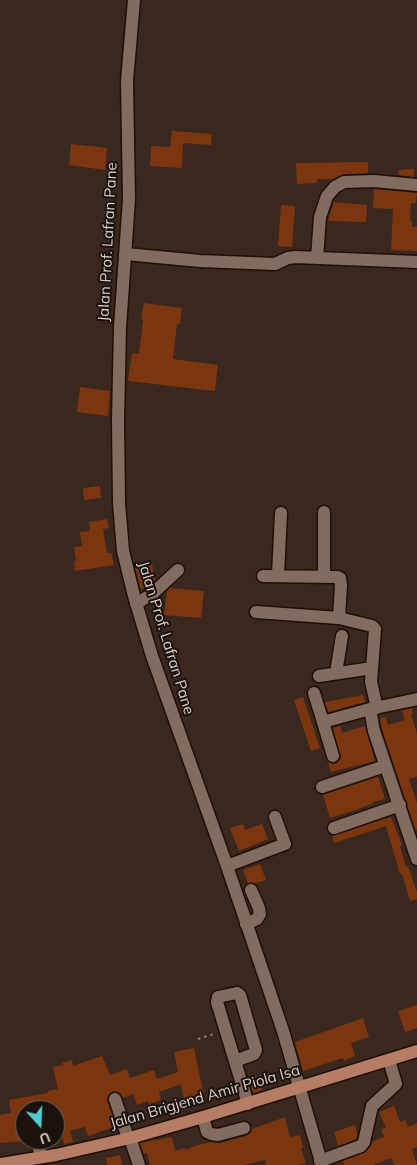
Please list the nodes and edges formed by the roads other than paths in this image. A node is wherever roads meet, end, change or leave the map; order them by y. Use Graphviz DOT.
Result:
graph roads {
  1 [pos="134,0"];
  2 [pos="417,185"];
  3 [pos="126,254"];
  4 [pos="317,258"];
  5 [pos="417,262"];
  6 [pos="324,512"];
  7 [pos="281,513"];
  8 [pos="178,570"];
  9 [pos="278,575"];
  10 [pos="263,576"];
  11 [pos="324,576"];
  12 [pos="136,604"];
  13 [pos="256,612"];
  14 [pos="340,618"];
  15 [pos="342,636"];
  16 [pos="372,668"];
  17 [pos="336,674"];
  18 [pos="320,676"];
  19 [pos="314,693"];
  20 [pos="417,699"];
  21 [pos="374,709"];
  22 [pos="323,722"];
  23 [pos="333,756"];
  24 [pos="385,766"];
  25 [pos="322,787"];
  26 [pos="400,805"];
  27 [pos="275,817"];
  28 [pos="334,828"];
  29 [pos="417,859"];
  30 [pos="226,866"];
  31 [pos="252,890"];
  32 [pos="246,924"];
  33 [pos="417,1051"];
  34 [pos="388,1060"];
  35 [pos="235,1061"];
  36 [pos="300,1087"];
  37 [pos="115,1099"];
  38 [pos="248,1104"];
  39 [pos="203,1117"];
  40 [pos="244,1128"];
  41 [pos="129,1138"];
  42 [pos="39,1150"];
  43 [pos="41,1157"];
  44 [pos="321,1163"];
  45 [pos="0,1164"];
  46 [pos="138,1165"];
  1 -- 3 [label="street, Jalan Prof. Lafran Pane"];
  2 -- 4 [label="street"];
  3 -- 4 [label="street"];
  3 -- 12 [label="street, Jalan Prof. Lafran Pane"];
  4 -- 5 [label="street"];
  6 -- 11 [label="street"];
  7 -- 9 [label="street"];
  8 -- 12 [label="street"];
  9 -- 10 [label="street"];
  9 -- 11 [label="street"];
  11 -- 14 [label="street"];
  12 -- 30 [label="street, Jalan Prof. Lafran Pane"];
  13 -- 14 [label="street"];
  14 -- 16 [label="street"];
  15 -- 17 [label="street"];
  16 -- 17 [label="street"];
  16 -- 21 [label="street"];
  17 -- 18 [label="street"];
  19 -- 22 [label="street"];
  20 -- 21 [label="street"];
  21 -- 22 [label="street"];
  21 -- 24 [label="street"];
  22 -- 23 [label="street"];
  24 -- 25 [label="street"];
  24 -- 26 [label="street"];
  26 -- 28 [label="street"];
  26 -- 29 [label="street"];
  27 -- 30 [label="street"];
  30 -- 32 [label="street, Jalan Prof. Lafran Pane"];
  31 -- 32 [label="street"];
  32 -- 36 [label="street, Jalan Prof. Lafran Pane"];
  33 -- 34 [label="main road, Jalan Brigjend Amir Piola Isa"];
  34 -- 36 [label="main road, Jalan Brigjend Amir Piola Isa"];
  34 -- 44 [label="street"];
  35 -- 35 [label="street"];
  35 -- 38 [label="street"];
  36 -- 38 [label="main road, Jalan Brigjend Amir Piola Isa"];
  36 -- 44 [label="street, Jalan Prof. Lafran Pane"];
  37 -- 41 [label="street"];
  38 -- 39 [label="main road, Jalan Brigjend Amir Piola Isa"];
  39 -- 40 [label="street"];
  39 -- 41 [label="main road, Jalan Brigjend Amir Piola Isa"];
  41 -- 43 [label="main road, Jalan Brigjend Amir Piola Isa"];
  41 -- 46 [label="street"];
  42 -- 43 [label="street"];
  43 -- 45 [label="main road, Jalan Brigjend Amir Piola Isa"];
}
